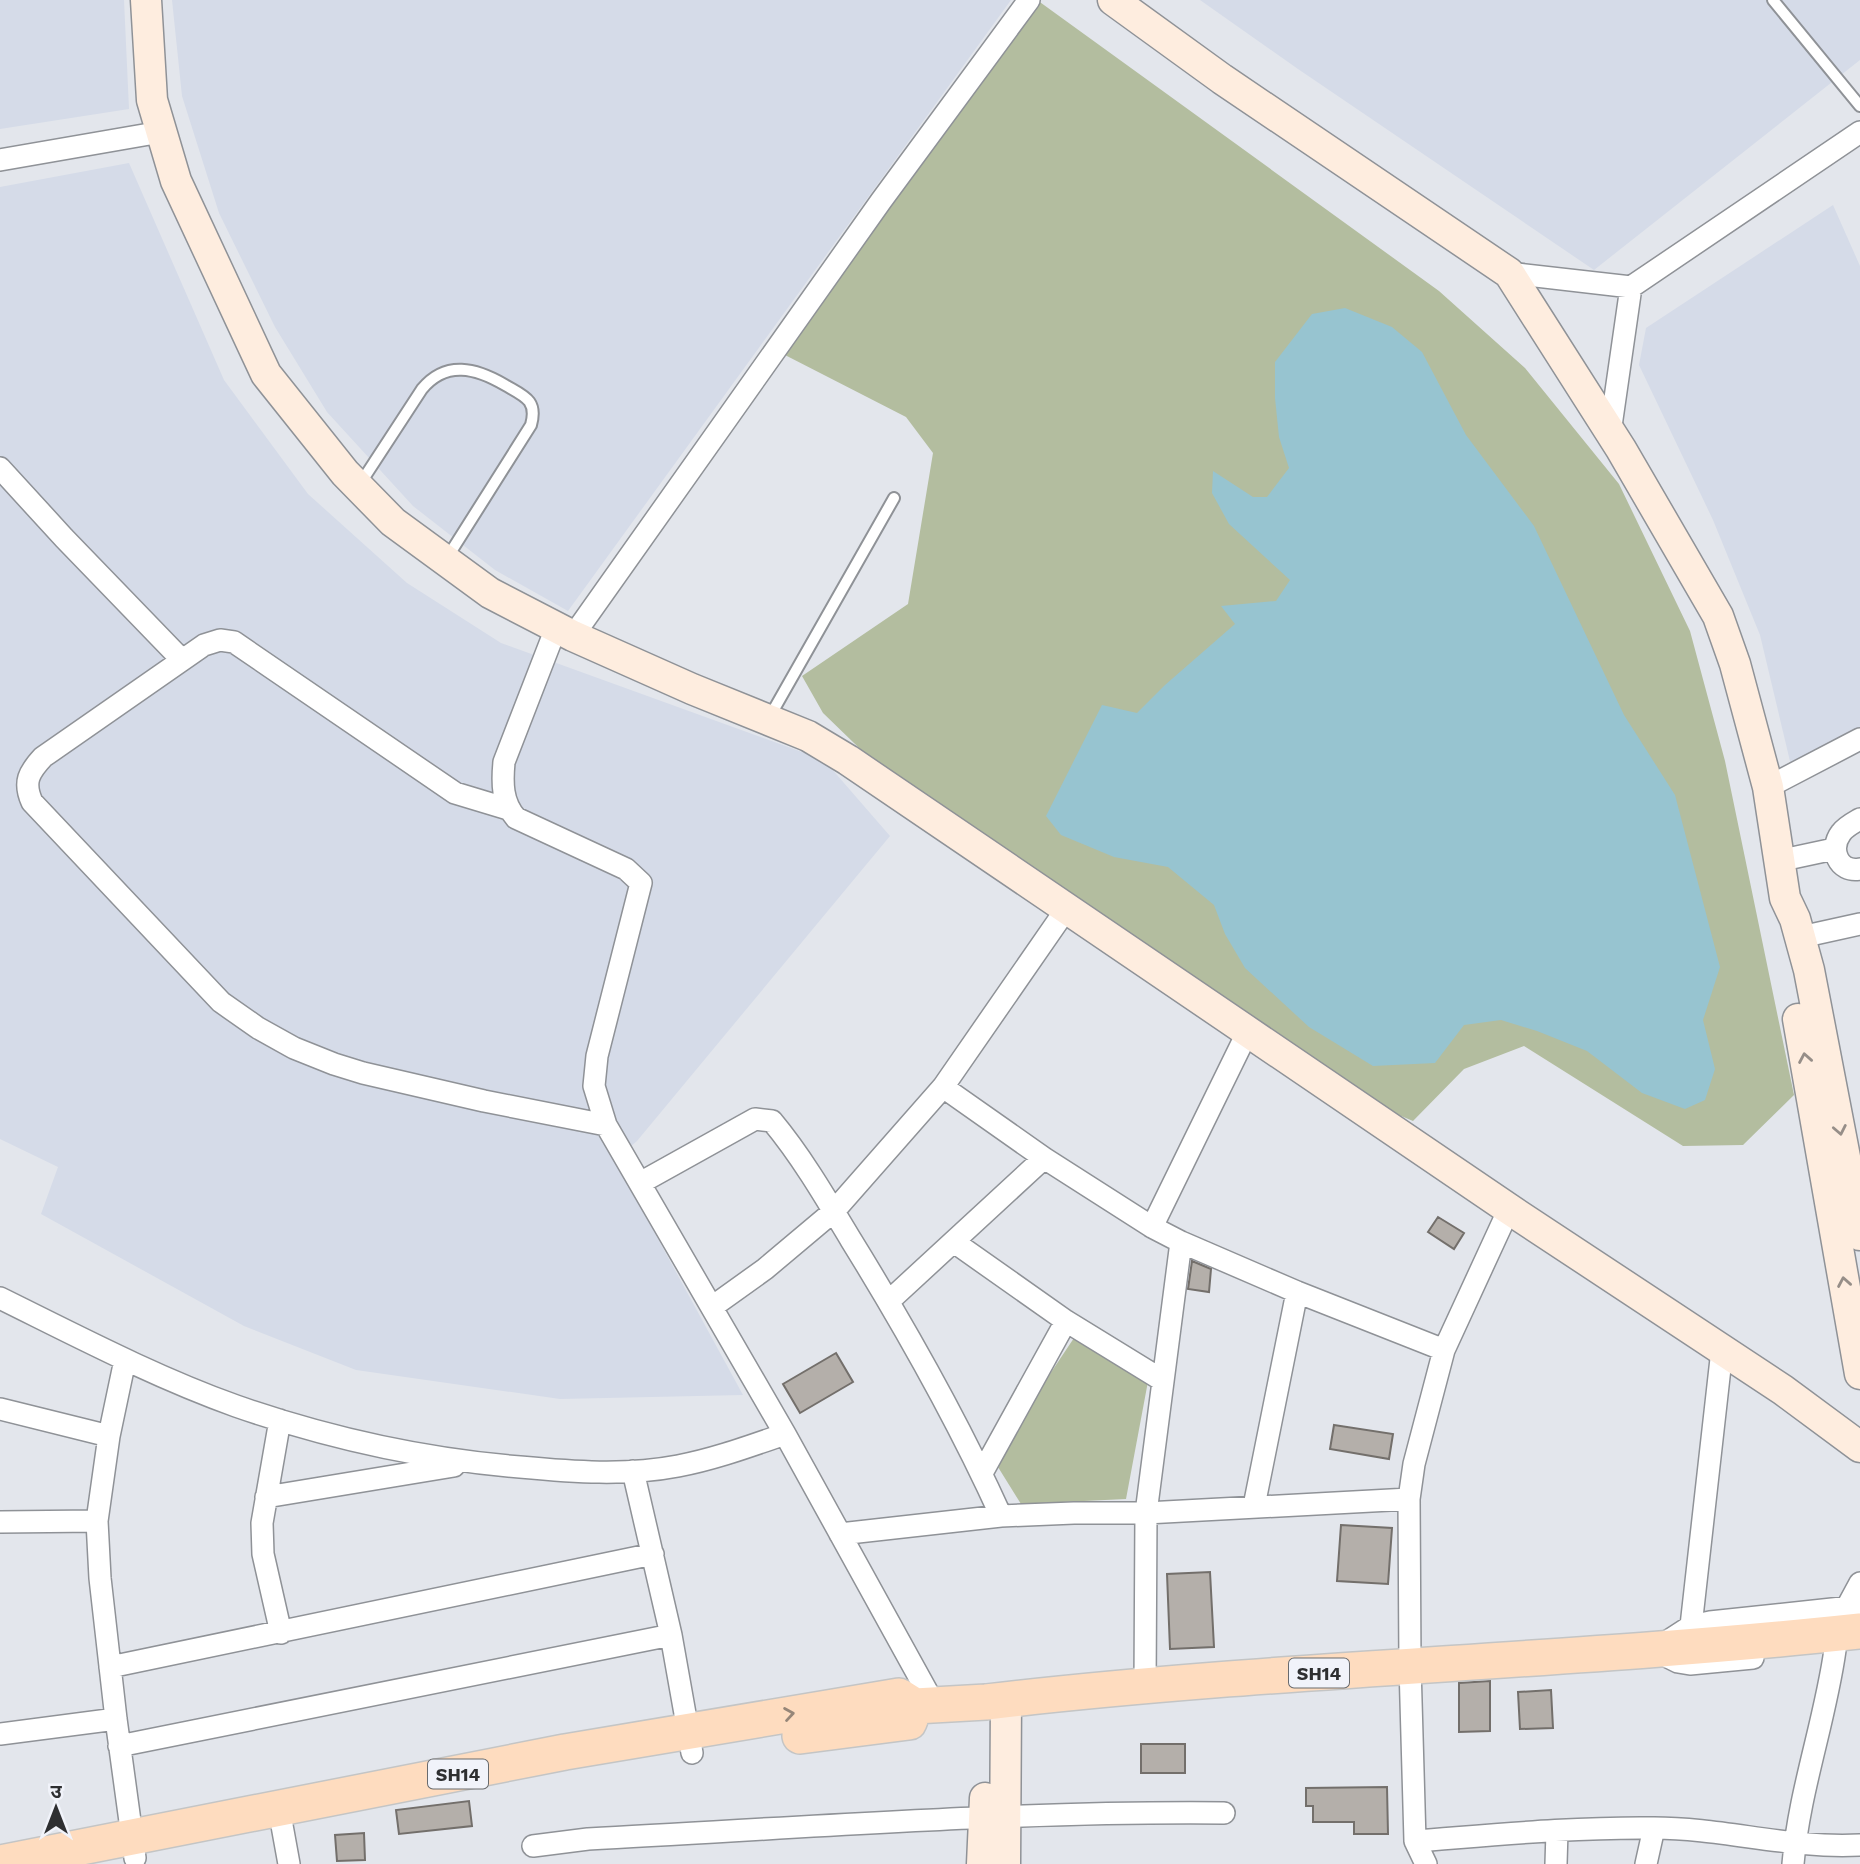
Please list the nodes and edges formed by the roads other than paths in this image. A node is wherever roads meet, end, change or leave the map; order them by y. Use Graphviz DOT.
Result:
graph roads {
  1 [pos="146,0"];
  2 [pos="1029,0"];
  3 [pos="1114,0"];
  4 [pos="1773,0"];
  5 [pos="1860,106"];
  6 [pos="161,132"];
  7 [pos="1860,132"];
  8 [pos="0,160"];
  9 [pos="1509,273"];
  10 [pos="1631,286"];
  11 [pos="1610,433"];
  12 [pos="0,468"];
  13 [pos="359,486"];
  14 [pos="894,498"];
  15 [pos="446,560"];
  16 [pos="565,632"];
  17 [pos="182,660"];
  18 [pos="769,718"];
  19 [pos="1860,739"];
  20 [pos="1768,787"];
  21 [pos="508,809"];
  22 [pos="1860,819"];
  23 [pos="1834,849"];
  24 [pos="1778,861"];
  25 [pos="1860,869"];
  26 [pos="1786,898"];
  27 [pos="1066,908"];
  28 [pos="1860,924"];
  29 [pos="1801,937"];
  30 [pos="1248,1031"];
  31 [pos="943,1087"];
  32 [pos="606,1125"];
  33 [pos="1044,1158"];
  34 [pos="640,1182"];
  35 [pos="1509,1209"];
  36 [pos="834,1211"];
  37 [pos="1153,1227"];
  38 [pos="1860,1235"];
  39 [pos="954,1242"];
  40 [pos="1181,1242"];
  41 [pos="1297,1292"];
  42 [pos="0,1298"];
  43 [pos="889,1301"];
  44 [pos="712,1307"];
  45 [pos="1855,1319"];
  46 [pos="1066,1321"];
  47 [pos="1444,1350"];
  48 [pos="1722,1350"];
  49 [pos="125,1360"];
  50 [pos="1860,1374"];
  51 [pos="1162,1380"];
  52 [pos="0,1409"];
  53 [pos="280,1420"];
  54 [pos="785,1434"];
  55 [pos="109,1436"];
  56 [pos="1860,1447"];
  57 [pos="471,1463"];
  58 [pos="633,1471"];
  59 [pos="982,1473"];
  60 [pos="266,1497"];
  61 [pos="1409,1499"];
  62 [pos="1254,1506"];
  63 [pos="1146,1513"];
  64 [pos="1001,1516"];
  65 [pos="97,1521"];
  66 [pos="0,1522"];
  67 [pos="840,1534"];
  68 [pos="653,1554"];
  69 [pos="1860,1583"];
  70 [pos="1851,1623"];
  71 [pos="1691,1626"];
  72 [pos="281,1633"];
  73 [pos="671,1635"];
  74 [pos="1860,1649"];
  75 [pos="1654,1650"];
  76 [pos="1410,1666"];
  77 [pos="110,1667"];
  78 [pos="1145,1687"];
  79 [pos="996,1701"];
  80 [pos="925,1705"];
  81 [pos="116,1719"];
  82 [pos="0,1734"];
  83 [pos="691,1742"];
  84 [pos="119,1746"];
  85 [pos="1224,1813"];
  86 [pos="995,1818"];
  87 [pos="1654,1828"];
  88 [pos="1557,1831"];
  89 [pos="284,1835"];
  90 [pos="1415,1841"];
  91 [pos="1860,1845"];
  92 [pos="533,1846"];
  93 [pos="125,1853"];
  94 [pos="1794,1854"];
  95 [pos="0,1863"];
  96 [pos="982,1864"];
  97 [pos="1005,1864"];
  98 [pos="1426,1864"];
  99 [pos="1556,1864"];
  100 [pos="1646,1864"];
  1 -- 6 [label="street"];
  2 -- 16 [label="street"];
  3 -- 9 [label="street"];
  4 -- 5 [label="lane"];
  6 -- 8 [label="street"];
  6 -- 13 [label="street"];
  7 -- 10 [label="street"];
  9 -- 10 [label="street"];
  9 -- 11 [label="street"];
  10 -- 11 [label="street"];
  11 -- 20 [label="street"];
  12 -- 17 [label="street"];
  13 -- 15 [label="street"];
  13 -- 15 [label="lane"];
  14 -- 18 [label="lane"];
  15 -- 16 [label="street"];
  16 -- 18 [label="street"];
  16 -- 21 [label="street"];
  17 -- 21 [label="street"];
  17 -- 32 [label="street"];
  18 -- 27 [label="street"];
  19 -- 20 [label="street"];
  20 -- 24 [label="street"];
  21 -- 32 [label="street"];
  22 -- 23 [label="street"];
  23 -- 24 [label="street"];
  23 -- 25 [label="street"];
  24 -- 26 [label="street"];
  26 -- 29 [label="street"];
  45 -- 26 [label="street, one-way"];
  27 -- 30 [label="street"];
  27 -- 31 [label="street"];
  28 -- 29 [label="street"];
  29 -- 38 [label="street, one-way"];
  30 -- 35 [label="street"];
  30 -- 37 [label="street"];
  31 -- 33 [label="street"];
  31 -- 36 [label="street"];
  32 -- 34 [label="street"];
  33 -- 37 [label="street"];
  33 -- 39 [label="street"];
  34 -- 36 [label="street"];
  34 -- 44 [label="street"];
  35 -- 47 [label="street"];
  35 -- 48 [label="street"];
  36 -- 43 [label="street"];
  36 -- 44 [label="street"];
  37 -- 40 [label="street"];
  39 -- 43 [label="street"];
  39 -- 46 [label="street"];
  40 -- 41 [label="street"];
  40 -- 51 [label="street"];
  41 -- 47 [label="street"];
  41 -- 62 [label="street"];
  42 -- 49 [label="street"];
  43 -- 59 [label="street"];
  44 -- 54 [label="street"];
  45 -- 50 [label="street"];
  46 -- 51 [label="street"];
  46 -- 59 [label="street"];
  47 -- 61 [label="street"];
  48 -- 56 [label="street"];
  48 -- 71 [label="street"];
  49 -- 53 [label="street"];
  49 -- 55 [label="street"];
  51 -- 63 [label="street"];
  52 -- 55 [label="street"];
  53 -- 57 [label="street"];
  53 -- 60 [label="street"];
  54 -- 58 [label="street"];
  54 -- 67 [label="street"];
  55 -- 65 [label="street"];
  57 -- 58 [label="street"];
  57 -- 60 [label="street"];
  58 -- 68 [label="street"];
  59 -- 64 [label="street"];
  60 -- 72 [label="street"];
  61 -- 62 [label="street"];
  61 -- 76 [label="street"];
  62 -- 63 [label="street"];
  63 -- 64 [label="street"];
  63 -- 78 [label="street"];
  64 -- 67 [label="street"];
  65 -- 66 [label="street"];
  65 -- 77 [label="street"];
  67 -- 80 [label="street"];
  68 -- 72 [label="street"];
  68 -- 73 [label="street"];
  69 -- 70 [label="street"];
  70 -- 71 [label="street"];
  70 -- 74 [label="street"];
  70 -- 75 [label="main road, SH14"];
  70 -- 75 [label="street"];
  70 -- 94 [label="street"];
  71 -- 75 [label="street"];
  72 -- 77 [label="street"];
  73 -- 83 [label="street"];
  73 -- 84 [label="street"];
  75 -- 76 [label="main road, SH14"];
  76 -- 78 [label="main road, SH14"];
  76 -- 90 [label="street"];
  77 -- 81 [label="street"];
  78 -- 79 [label="main road, SH14"];
  79 -- 80 [label="main road, SH14"];
  79 -- 86 [label="street"];
  80 -- 83 [label="main road, SH14"];
  81 -- 82 [label="street"];
  81 -- 84 [label="street"];
  83 -- 89 [label="main road, SH14"];
  84 -- 93 [label="street"];
  85 -- 86 [label="street"];
  86 -- 92 [label="street"];
  86 -- 96 [label="street"];
  86 -- 97 [label="street"];
  87 -- 88 [label="street"];
  87 -- 94 [label="street"];
  87 -- 100 [label="street"];
  88 -- 90 [label="street"];
  88 -- 99 [label="street"];
  89 -- 93 [label="main road, SH14"];
  90 -- 98 [label="street"];
  91 -- 94 [label="street"];
  93 -- 95 [label="main road, SH14"];
}
